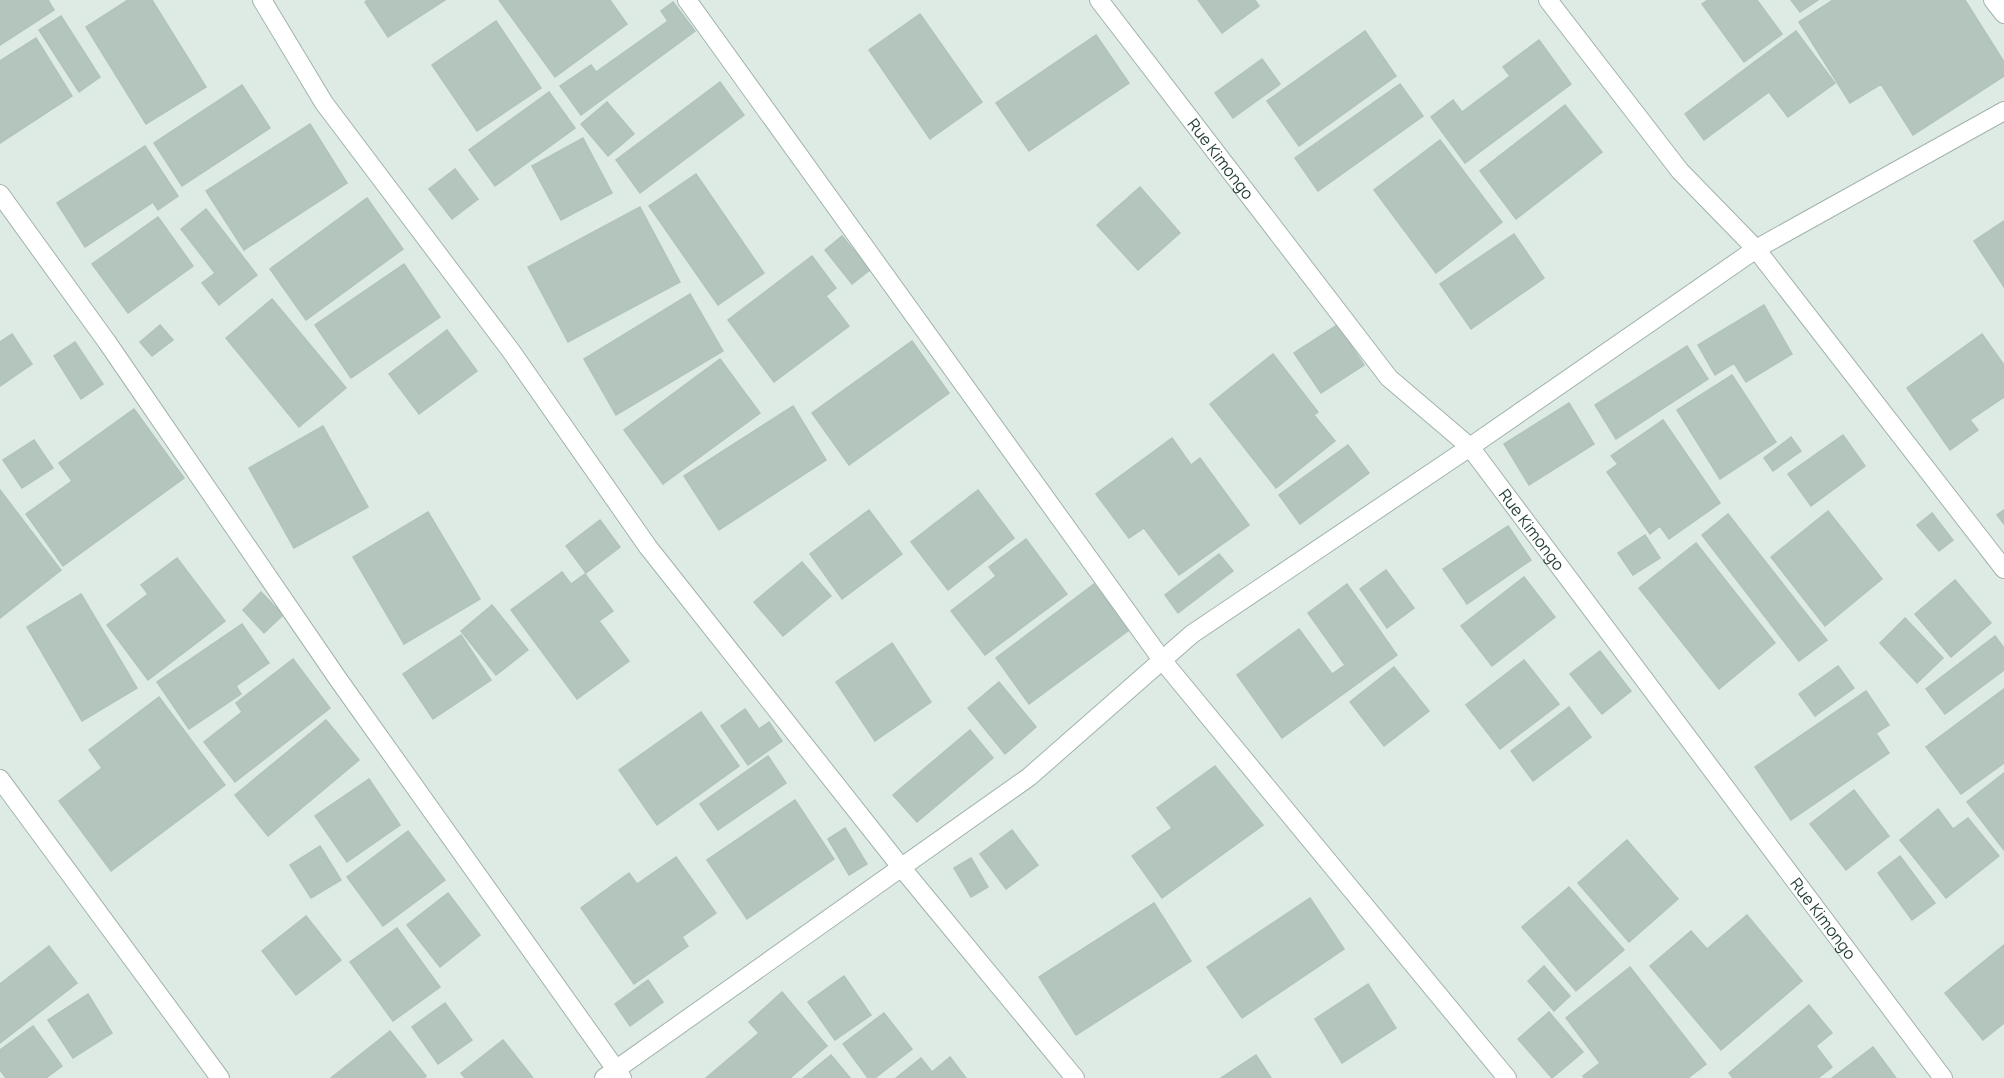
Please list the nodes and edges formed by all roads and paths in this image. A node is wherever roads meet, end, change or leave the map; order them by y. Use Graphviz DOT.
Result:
graph roads {
  1 [pos="262,0"];
  2 [pos="687,0"];
  3 [pos="1099,0"];
  4 [pos="1548,0"];
  5 [pos="1994,0"];
  6 [pos="2004,14"];
  7 [pos="2004,111"];
  8 [pos="0,194"];
  9 [pos="1756,249"];
  10 [pos="1470,447"];
  11 [pos="2004,569"];
  12 [pos="1162,660"];
  13 [pos="0,779"];
  14 [pos="901,867"];
  15 [pos="614,1075"];
  16 [pos="220,1078"];
  17 [pos="1076,1078"];
  18 [pos="1507,1078"];
  19 [pos="1943,1078"];
  1 -- 14 [label="street"];
  2 -- 12 [label="street"];
  3 -- 10 [label="street, Rue Kimongo"];
  4 -- 9 [label="street"];
  5 -- 6 [label="street"];
  7 -- 9 [label="street"];
  8 -- 15 [label="street"];
  9 -- 10 [label="street"];
  9 -- 11 [label="street"];
  10 -- 12 [label="street"];
  10 -- 19 [label="street, Rue Kimongo"];
  12 -- 14 [label="street"];
  12 -- 18 [label="street"];
  13 -- 16 [label="street"];
  14 -- 15 [label="street"];
  14 -- 17 [label="street"];
}
